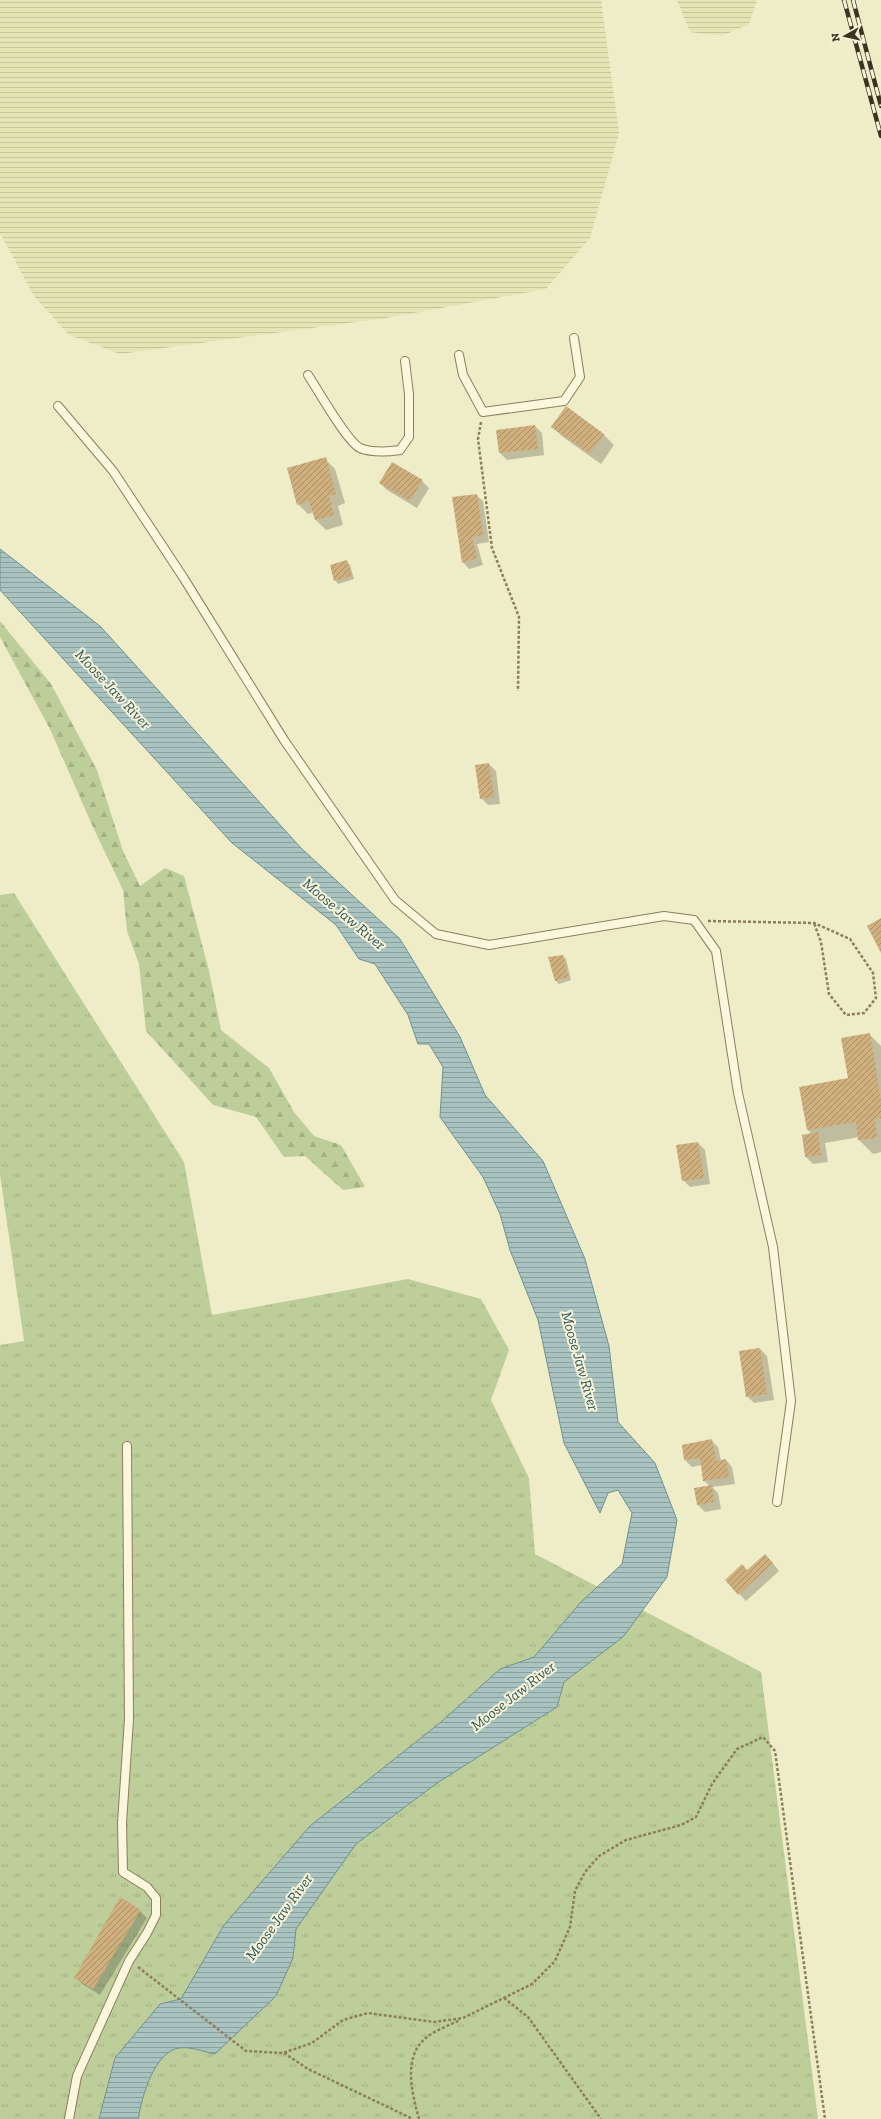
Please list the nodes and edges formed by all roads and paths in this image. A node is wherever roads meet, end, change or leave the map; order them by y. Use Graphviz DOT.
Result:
graph roads {
  1 [pos="574,338"];
  2 [pos="459,355"];
  3 [pos="405,361"];
  4 [pos="308,375"];
  5 [pos="58,406"];
  6 [pos="483,412"];
  7 [pos="518,691"];
  8 [pos="694,920"];
  9 [pos="814,923"];
  10 [pos="127,1446"];
  11 [pos="777,1502"];
  12 [pos="129,1961"];
  13 [pos="504,1998"];
  14 [pos="463,2018"];
  15 [pos="283,2053"];
  16 [pos="69,2119"];
  17 [pos="413,2119"];
  18 [pos="419,2119"];
  19 [pos="601,2119"];
  20 [pos="825,2119"];
  1 -- 6 [label="lane"];
  2 -- 6 [label="lane"];
  3 -- 4 [label="lane"];
  5 -- 8 [label="lane"];
  6 -- 7 [label="path"];
  8 -- 9 [label="path"];
  8 -- 11 [label="lane"];
  9 -- 9 [label="path"];
  10 -- 12 [label="lane"];
  12 -- 15 [label="path"];
  12 -- 16 [label="lane"];
  13 -- 14 [label="path"];
  13 -- 19 [label="path"];
  13 -- 20 [label="path"];
  14 -- 15 [label="path"];
  14 -- 18 [label="path"];
  15 -- 17 [label="path"];
}
